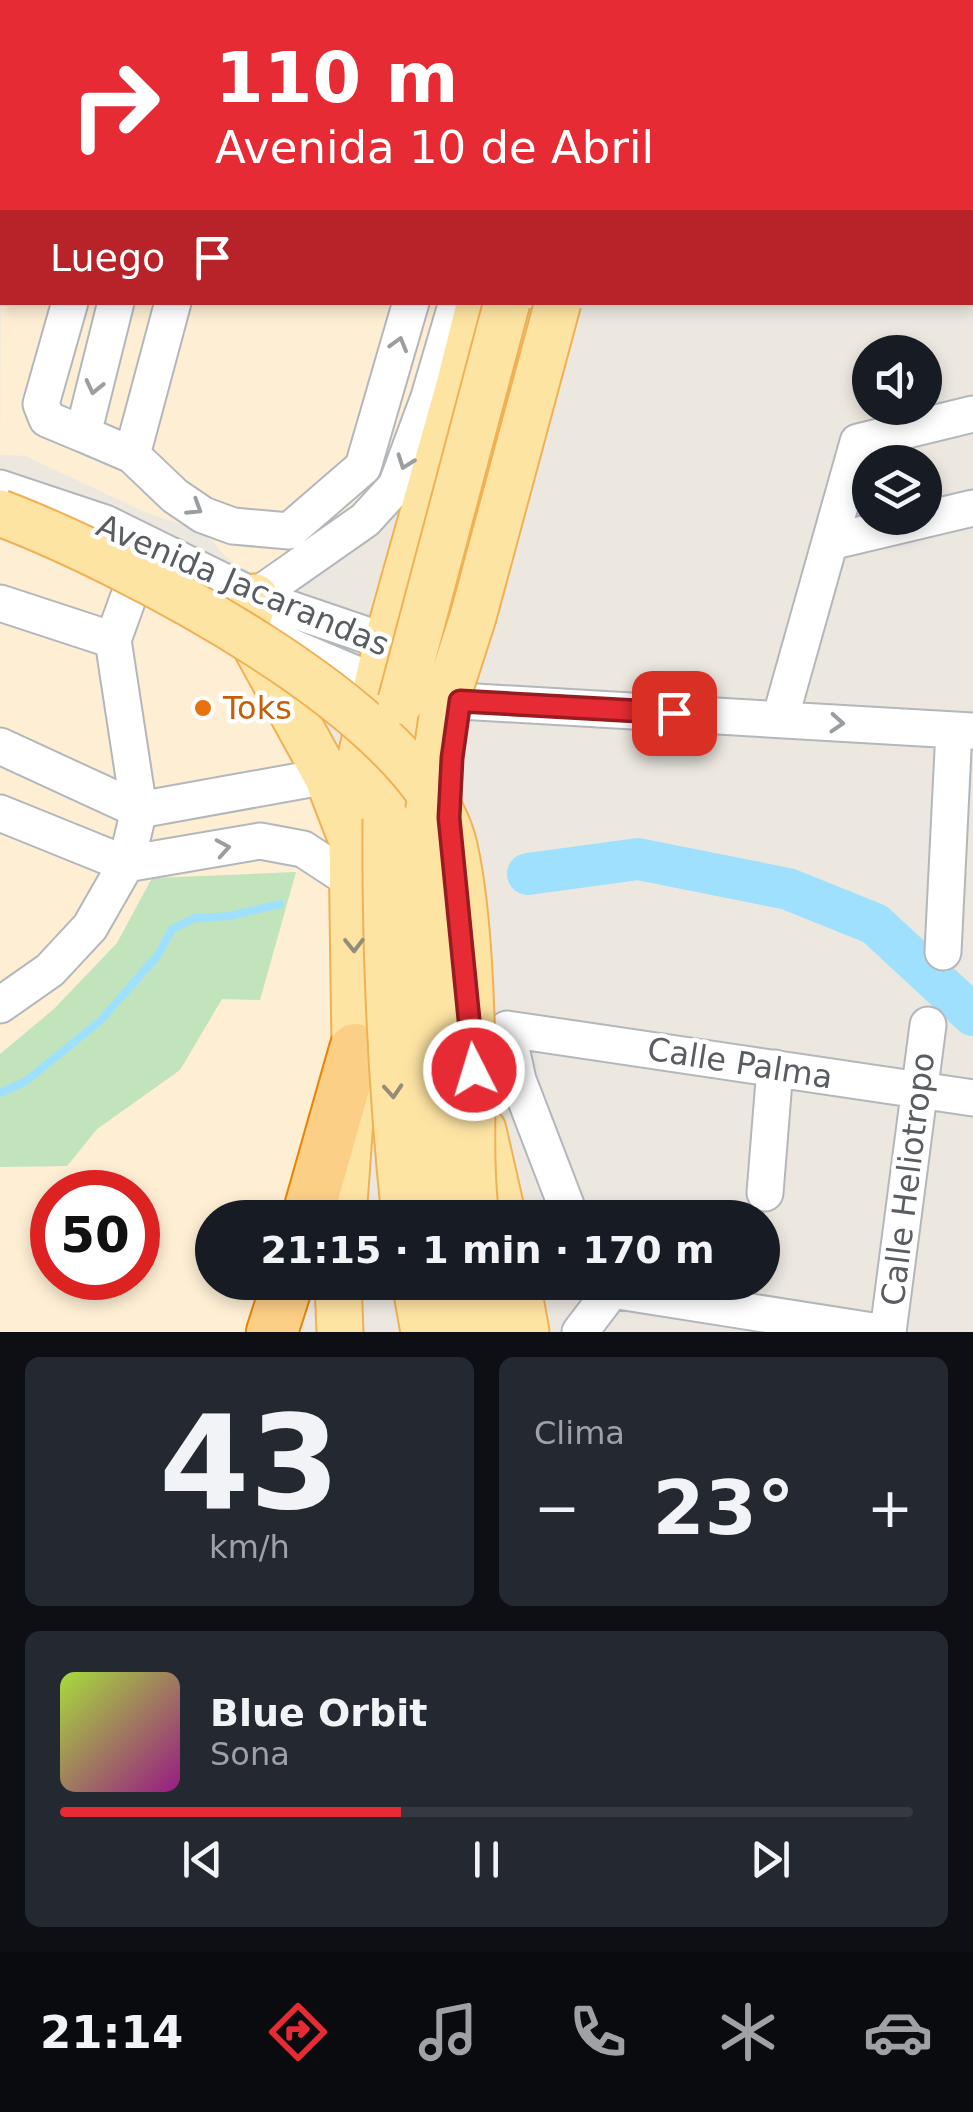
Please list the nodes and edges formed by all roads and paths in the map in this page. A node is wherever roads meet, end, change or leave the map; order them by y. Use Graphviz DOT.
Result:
graph roads {
  1 [pos="69,305"];
  2 [pos="115,305"];
  3 [pos="172,305"];
  4 [pos="411,305"];
  5 [pos="458,305"];
  6 [pos="479,305"];
  7 [pos="506,305"];
  8 [pos="557,305"];
  9 [pos="577,305"];
  10 [pos="445,390"];
  11 [pos="973,414"];
  12 [pos="83,434"];
  13 [pos="132,454"];
  14 [pos="0,488"];
  15 [pos="973,508"];
  16 [pos="0,513"];
  17 [pos="95,520"];
  18 [pos="0,524"];
  19 [pos="830,542"];
  20 [pos="80,554"];
  21 [pos="135,579"];
  22 [pos="0,603"];
  23 [pos="250,612"];
  24 [pos="113,640"];
  25 [pos="391,667"];
  26 [pos="449,695"];
  27 [pos="780,719"];
  28 [pos="964,731"];
  29 [pos="0,746"];
  30 [pos="317,758"];
  31 [pos="139,810"];
  32 [pos="0,812"];
  33 [pos="352,860"];
  34 [pos="126,864"];
  35 [pos="457,913"];
  36 [pos="943,952"];
  37 [pos="0,1004"];
  38 [pos="928,1025"];
  39 [pos="489,1031"];
  40 [pos="356,1049"];
  41 [pos="775,1068"];
  42 [pos="921,1091"];
  43 [pos="973,1098"];
  44 [pos="765,1193"];
  45 [pos="311,1200"];
  46 [pos="344,1200"];
  47 [pos="402,1200"];
  48 [pos="437,1200"];
  49 [pos="474,1200"];
  50 [pos="499,1200"];
  51 [pos="564,1200"];
  52 [pos="282,1300"];
  53 [pos="339,1300"];
  54 [pos="418,1300"];
  55 [pos="454,1300"];
  56 [pos="489,1300"];
  57 [pos="520,1300"];
  58 [pos="593,1306"];
  59 [pos="272,1332"];
  60 [pos="340,1332"];
  61 [pos="424,1332"];
  62 [pos="460,1332"];
  63 [pos="493,1332"];
  64 [pos="526,1332"];
  65 [pos="879,1332"];
  66 [pos="888,1332"];
  1 -- 12 [label="street"];
  2 -- 12 [label="street, one-way"];
  3 -- 13 [label="street"];
  13 -- 4 [label="street, one-way"];
  5 -- 10 [label="street"];
  6 -- 10 [label="main road"];
  7 -- 47 [label="main road, one-way, bridge"];
  8 -- 48 [label="main road, bridge"];
  9 -- 26 [label="main road"];
  10 -- 23 [label="street, one-way"];
  10 -- 25 [label="main road"];
  11 -- 19 [label="street"];
  12 -- 13 [label="street"];
  14 -- 17 [label="street, Avenida Jacarandas"];
  15 -- 19 [label="street"];
  16 -- 49 [label="main road, bridge"];
  17 -- 20 [label="street"];
  17 -- 23 [label="street, Avenida Jacarandas"];
  18 -- 20 [label="street, Avenida Jacarandas"];
  19 -- 27 [label="street"];
  20 -- 21 [label="street, Avenida Jacarandas"];
  21 -- 23 [label="street, Avenida Jacarandas"];
  21 -- 24 [label="street"];
  22 -- 24 [label="street"];
  23 -- 25 [label="street, Avenida Jacarandas"];
  23 -- 30 [label="main road"];
  24 -- 31 [label="street"];
  25 -- 26 [label="street, Avenida Jacarandas"];
  25 -- 30 [label="main road"];
  25 -- 33 [label="main road"];
  26 -- 27 [label="street"];
  26 -- 35 [label="main road, bridge"];
  26 -- 35 [label="main road"];
  27 -- 28 [label="street, one-way"];
  28 -- 36 [label="street"];
  29 -- 31 [label="street"];
  30 -- 31 [label="street"];
  30 -- 33 [label="main road"];
  31 -- 34 [label="street"];
  32 -- 34 [label="street"];
  34 -- 33 [label="street, one-way"];
  33 -- 40 [label="main road, one-way"];
  34 -- 37 [label="street"];
  35 -- 39 [label="main road"];
  38 -- 42 [label="street, Calle Heliotropo"];
  39 -- 40 [label="main road"];
  39 -- 41 [label="street, Calle Palma"];
  39 -- 50 [label="main road"];
  39 -- 51 [label="street"];
  40 -- 45 [label="highway"];
  40 -- 46 [label="main road"];
  41 -- 42 [label="street, Calle Palma"];
  41 -- 44 [label="street"];
  42 -- 43 [label="street, Calle Palma"];
  42 -- 66 [label="street, Calle Heliotropo"];
  52 -- 59 [label="highway"];
  53 -- 60 [label="main road"];
  54 -- 61 [label="main road"];
  55 -- 62 [label="main road"];
  56 -- 63 [label="main road"];
  57 -- 64 [label="main road"];
  58 -- 65 [label="street"];
}
